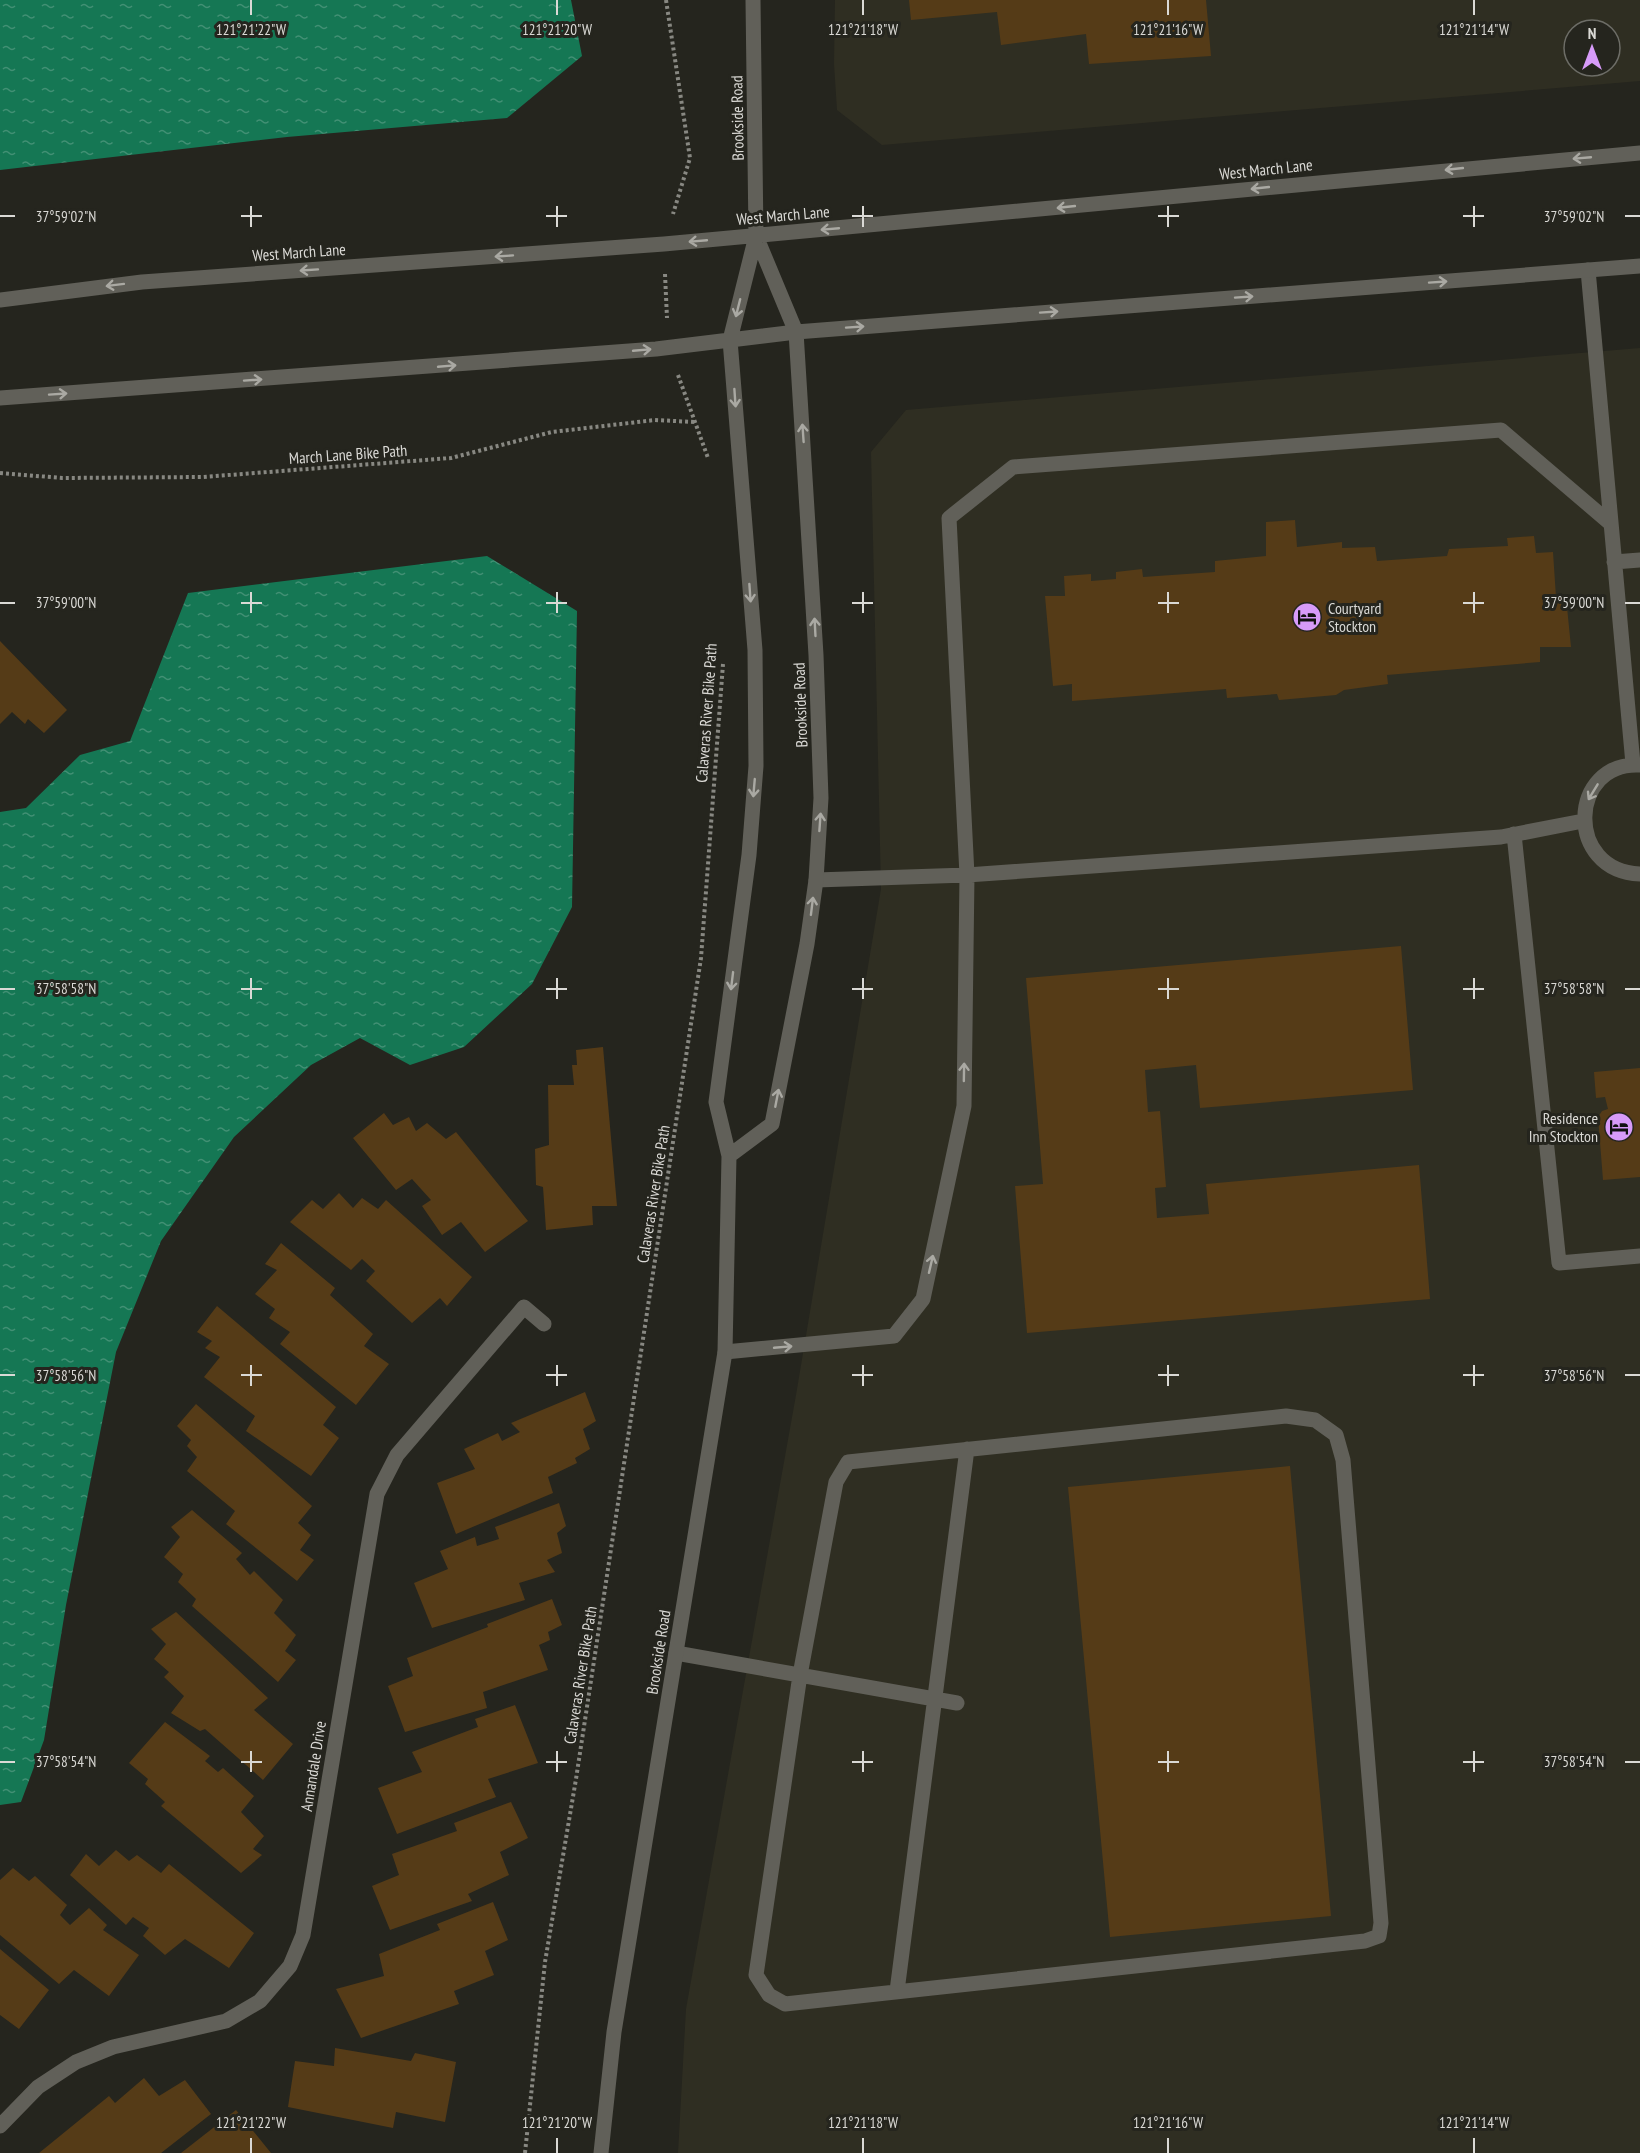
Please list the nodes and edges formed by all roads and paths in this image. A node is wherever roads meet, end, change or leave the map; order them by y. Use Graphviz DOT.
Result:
graph roads {
  1 [pos="666,0"];
  2 [pos="753,0"];
  3 [pos="1640,153"];
  4 [pos="756,236"];
  5 [pos="664,244"];
  6 [pos="1640,266"];
  7 [pos="1588,270"];
  8 [pos="0,300"];
  9 [pos="796,332"];
  10 [pos="730,340"];
  11 [pos="668,348"];
  12 [pos="0,398"];
  13 [pos="694,422"];
  14 [pos="711,463"];
  15 [pos="0,473"];
  16 [pos="1610,523"];
  17 [pos="1640,560"];
  18 [pos="1614,562"];
  19 [pos="723,652"];
  20 [pos="1636,764"];
  21 [pos="1583,820"];
  22 [pos="1514,834"];
  23 [pos="1640,874"];
  24 [pos="966,875"];
  25 [pos="816,880"];
  26 [pos="729,1156"];
  27 [pos="1640,1256"];
  28 [pos="544,1324"];
  29 [pos="725,1352"];
  30 [pos="967,1449"];
  31 [pos="676,1653"];
  32 [pos="800,1675"];
  33 [pos="935,1699"];
  34 [pos="957,1703"];
  35 [pos="897,1991"];
  36 [pos="0,2126"];
  37 [pos="525,2153"];
  38 [pos="601,2153"];
  1 -- 5 [label="path"];
  2 -- 4 [label="street, Brookside Road"];
  3 -- 4 [label="street, West March Lane, one-way"];
  4 -- 5 [label="street, West March Lane, one-way"];
  4 -- 9 [label="street, Brookside Road"];
  4 -- 10 [label="street, Brookside Road, one-way"];
  5 -- 8 [label="street, West March Lane, one-way"];
  5 -- 11 [label="path"];
  6 -- 7 [label="street"];
  9 -- 7 [label="street, one-way"];
  7 -- 16 [label="street"];
  9 -- 10 [label="street"];
  25 -- 9 [label="street, Brookside Road, one-way"];
  10 -- 11 [label="street"];
  10 -- 26 [label="street, Brookside Road, one-way"];
  12 -- 11 [label="street, one-way"];
  11 -- 13 [label="path"];
  13 -- 14 [label="path"];
  13 -- 15 [label="path, March Lane Bike Path"];
  16 -- 18 [label="street"];
  16 -- 24 [label="street"];
  17 -- 18 [label="street"];
  18 -- 20 [label="street"];
  19 -- 37 [label="path, Calaveras River Bike Path"];
  20 -- 21 [label="street, one-way"];
  21 -- 22 [label="street"];
  21 -- 23 [label="street"];
  22 -- 24 [label="street"];
  22 -- 27 [label="street"];
  24 -- 25 [label="street"];
  29 -- 24 [label="street, one-way"];
  26 -- 25 [label="street, Brookside Road, one-way"];
  26 -- 29 [label="street, Brookside Road"];
  28 -- 36 [label="street, Annandale Drive"];
  29 -- 31 [label="street, Brookside Road"];
  30 -- 32 [label="street"];
  30 -- 33 [label="street"];
  30 -- 35 [label="street"];
  31 -- 32 [label="street"];
  31 -- 38 [label="street, Brookside Road"];
  32 -- 33 [label="street"];
  32 -- 35 [label="street"];
  33 -- 34 [label="street"];
  33 -- 35 [label="street"];
}
